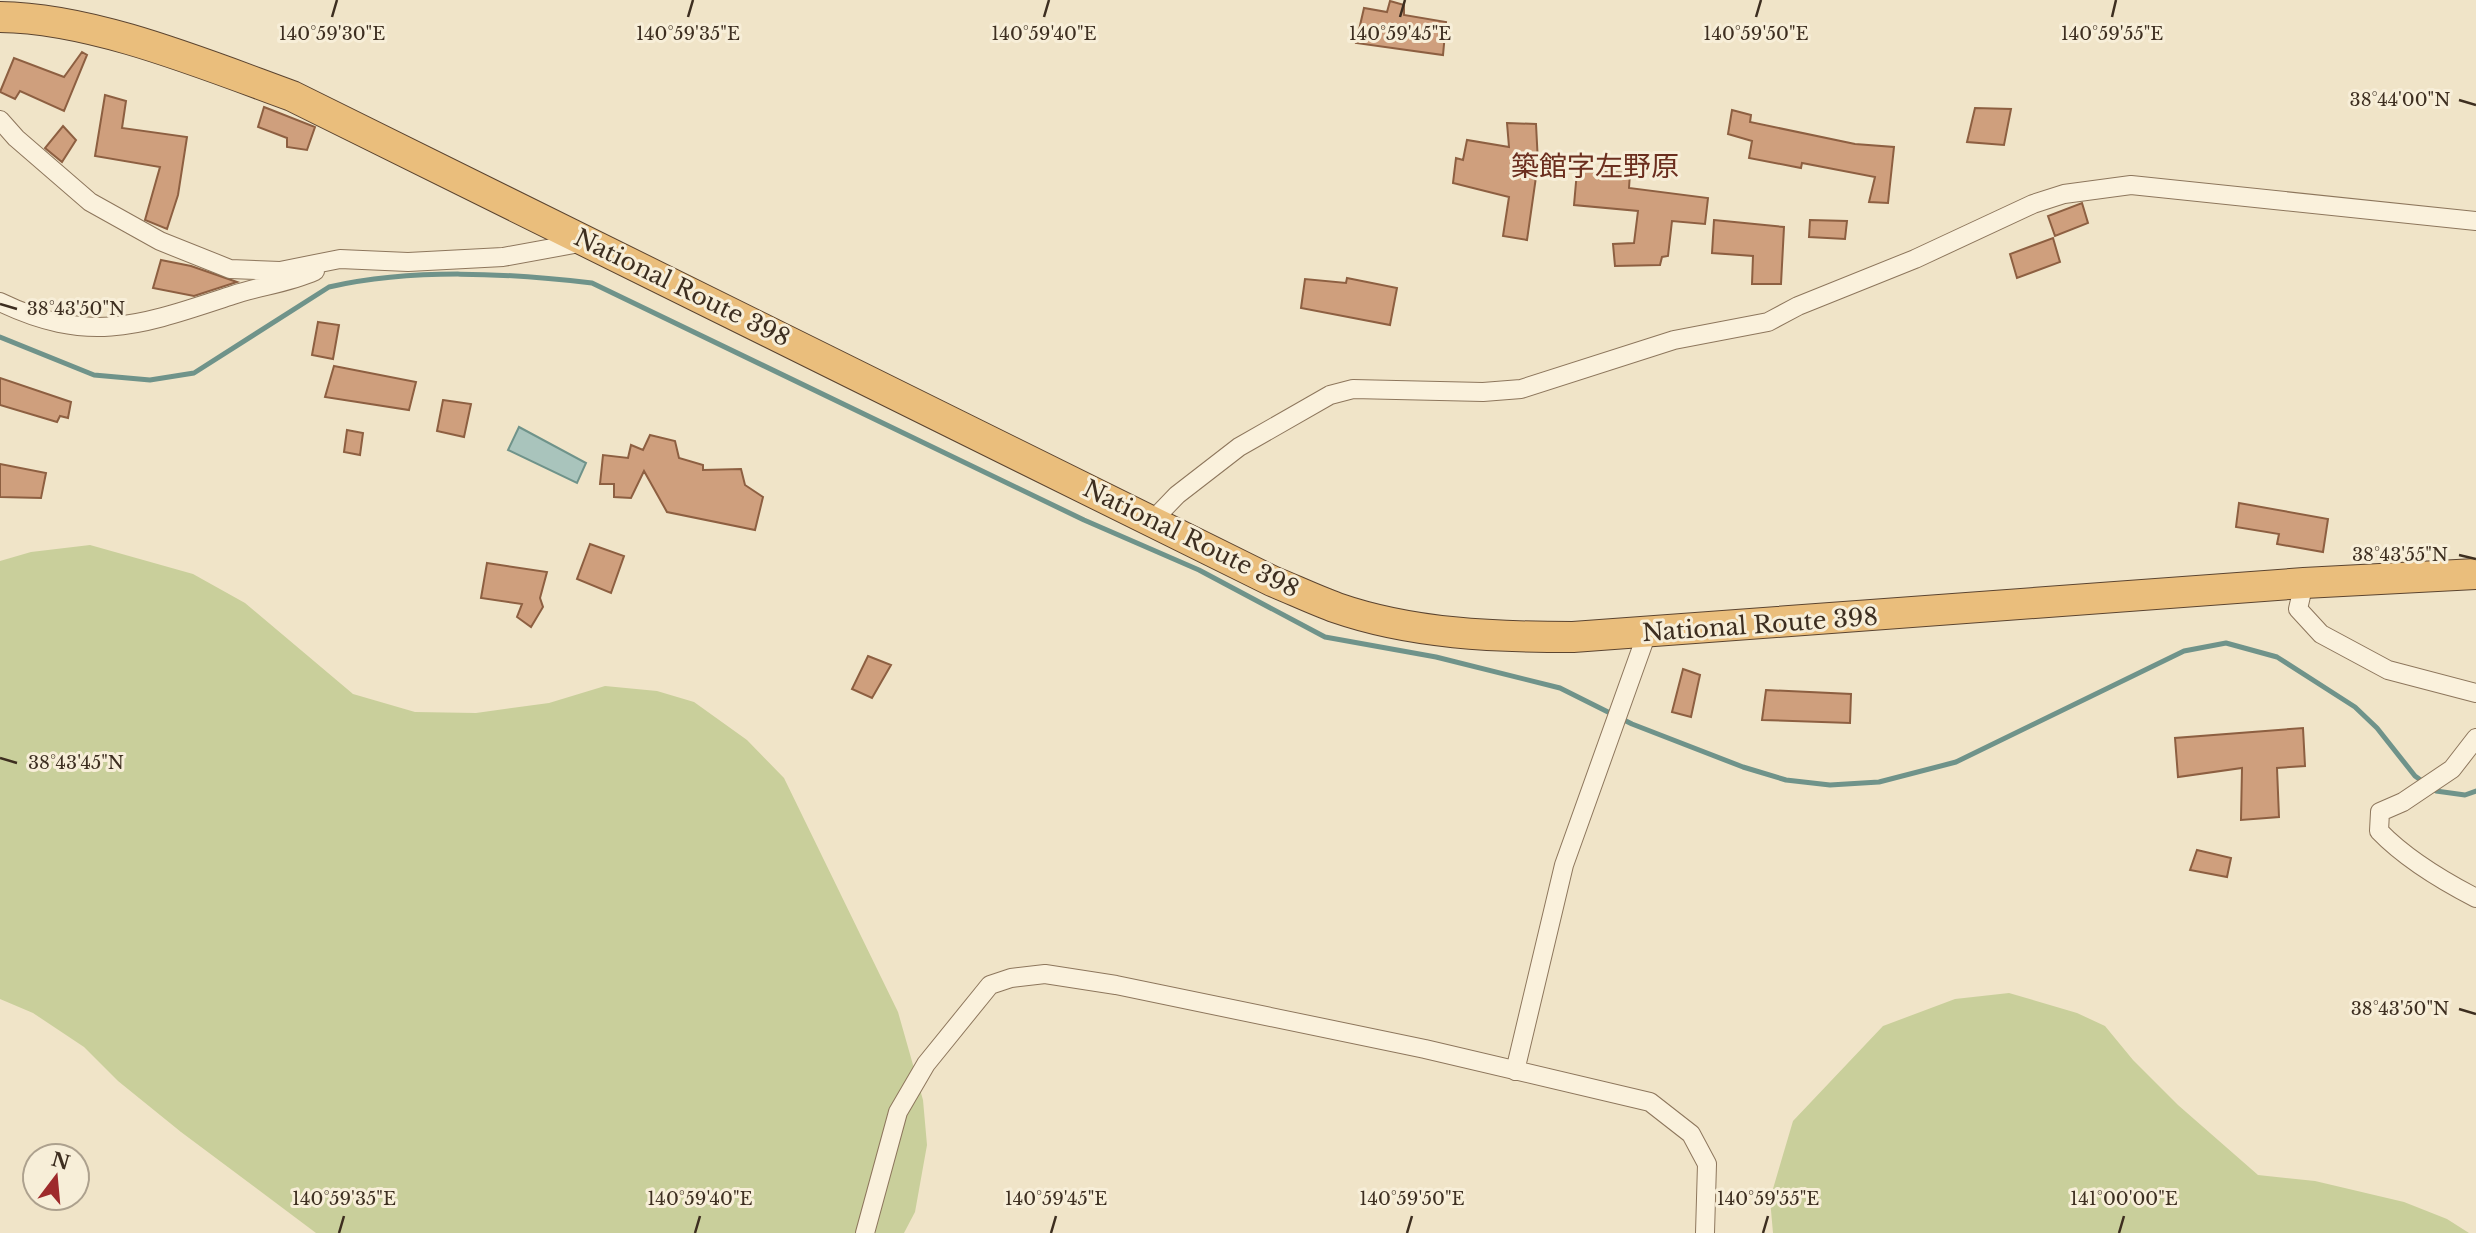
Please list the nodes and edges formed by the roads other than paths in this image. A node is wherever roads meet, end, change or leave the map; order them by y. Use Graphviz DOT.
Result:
graph roads {
  1 [pos="0,17"];
  2 [pos="0,120"];
  3 [pos="2476,221"];
  4 [pos="589,242"];
  5 [pos="340,259"];
  6 [pos="0,302"];
  7 [pos="1152,521"];
  8 [pos="2476,574"];
  9 [pos="2304,583"];
  10 [pos="1647,633"];
  11 [pos="2476,693"];
  12 [pos="2476,738"];
  13 [pos="2476,898"];
  14 [pos="1515,1071"];
  15 [pos="865,1233"];
  16 [pos="1705,1233"];
  1 -- 4 [label="highway, National Route 398"];
  2 -- 5 [label="street"];
  3 -- 7 [label="street"];
  4 -- 5 [label="street"];
  4 -- 7 [label="highway, National Route 398"];
  5 -- 6 [label="street"];
  7 -- 10 [label="highway, National Route 398"];
  8 -- 9 [label="highway, National Route 398"];
  9 -- 10 [label="highway, National Route 398"];
  9 -- 11 [label="street"];
  10 -- 14 [label="street"];
  12 -- 13 [label="street"];
  14 -- 15 [label="street"];
  14 -- 16 [label="street"];
}
